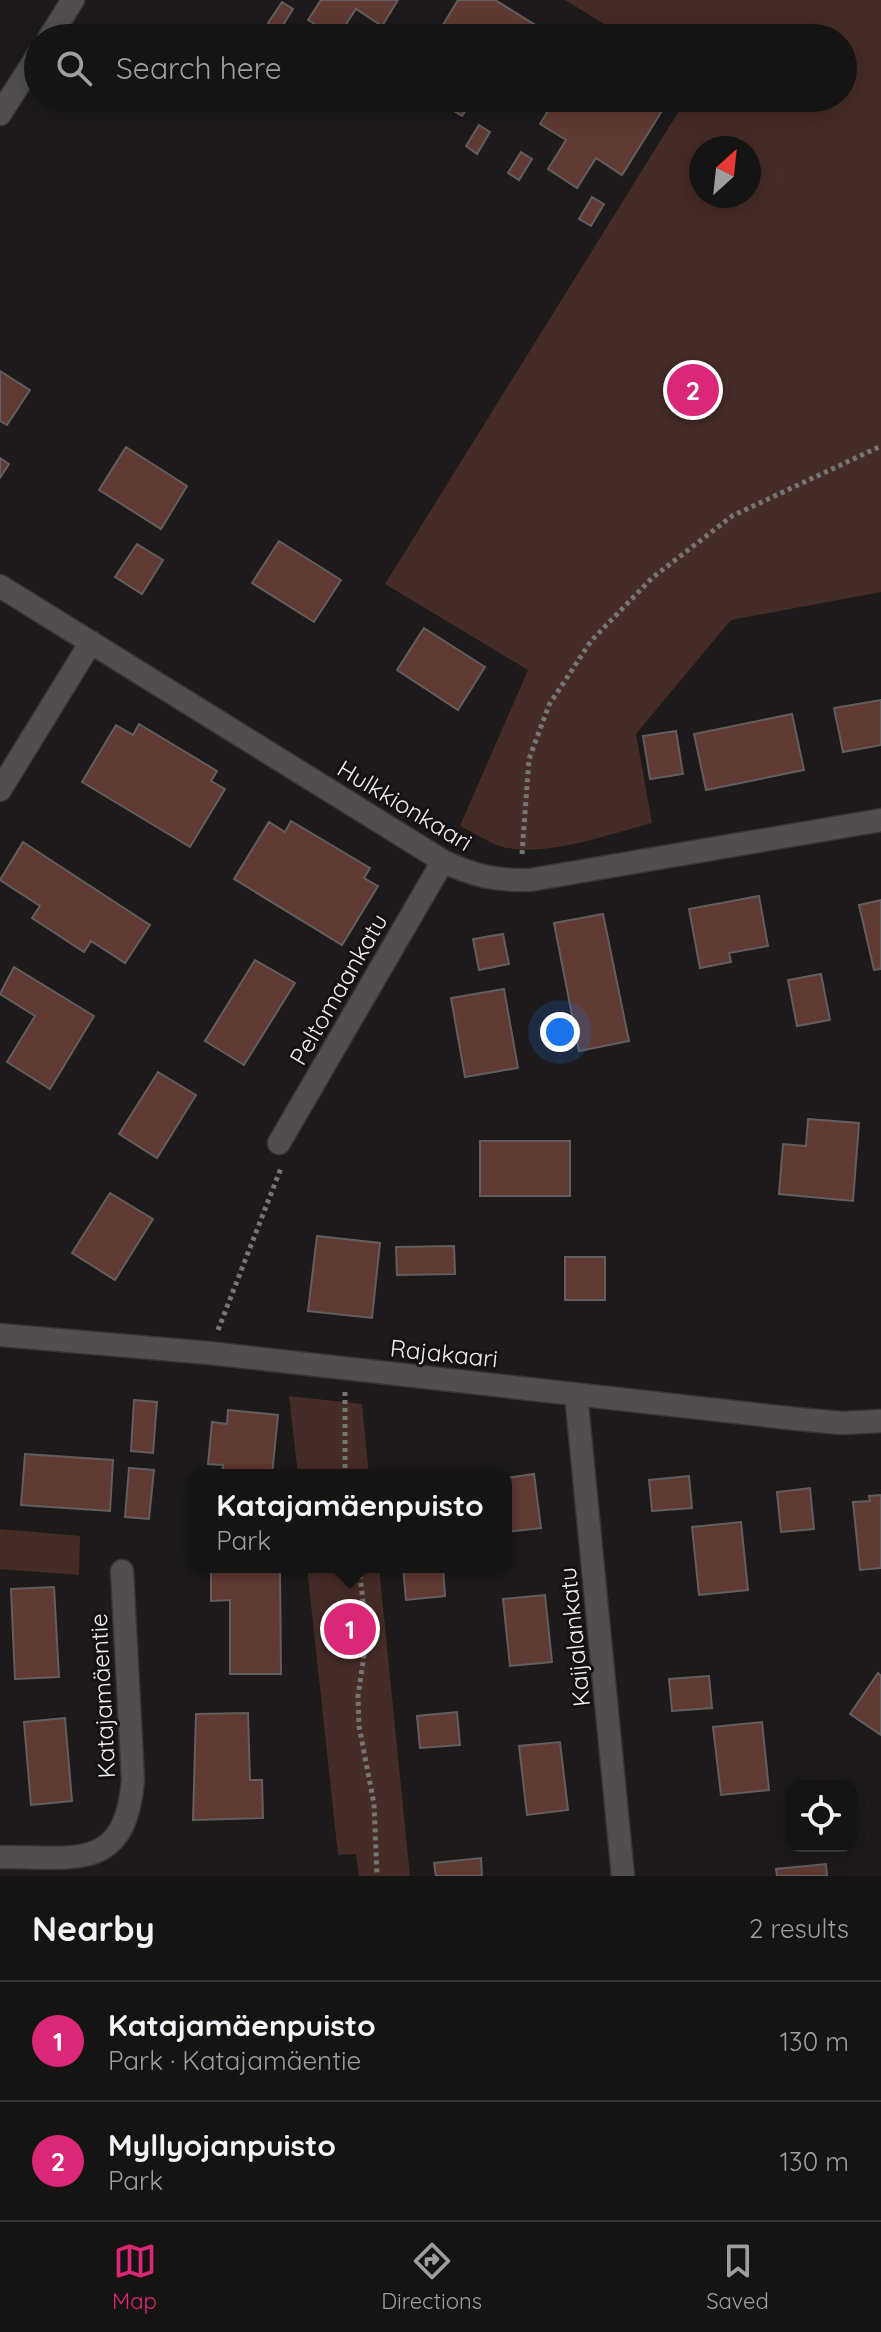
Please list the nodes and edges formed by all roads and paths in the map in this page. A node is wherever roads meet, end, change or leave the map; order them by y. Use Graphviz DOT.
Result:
graph roads {
  1 [pos="73,0"];
  2 [pos="58,24"];
  3 [pos="24,76"];
  4 [pos="1,111"];
  5 [pos="881,446"];
  6 [pos="0,586"];
  7 [pos="91,642"];
  8 [pos="0,790"];
  9 [pos="881,820"];
  10 [pos="536,854"];
  11 [pos="522,856"];
  12 [pos="506,857"];
  13 [pos="443,861"];
  14 [pos="279,1143"];
  15 [pos="0,1335"];
  16 [pos="209,1353"];
  17 [pos="344,1368"];
  18 [pos="576,1394"];
  19 [pos="881,1421"];
  20 [pos="345,1469"];
  21 [pos="122,1571"];
  22 [pos="360,1573"];
  23 [pos="10,1863"];
  24 [pos="377,1876"];
  25 [pos="623,1876"];
  1 -- 2 [label="street"];
  3 -- 4 [label="street"];
  5 -- 11 [label="path"];
  6 -- 7 [label="street, Hulkkionkaari"];
  7 -- 8 [label="street"];
  7 -- 13 [label="street, Hulkkionkaari"];
  9 -- 13 [label="street, Hulkkionkaari"];
  10 -- 11 [label="path"];
  11 -- 12 [label="path"];
  13 -- 14 [label="street, Peltomaankatu"];
  14 -- 16 [label="path"];
  15 -- 16 [label="street, Rajakaari"];
  16 -- 17 [label="street, Rajakaari"];
  17 -- 18 [label="street, Rajakaari"];
  17 -- 20 [label="path"];
  18 -- 19 [label="street, Rajakaari"];
  18 -- 25 [label="street, Kaijalankatu"];
  21 -- 23 [label="street, Katajamäentie"];
  22 -- 24 [label="path"];
}
